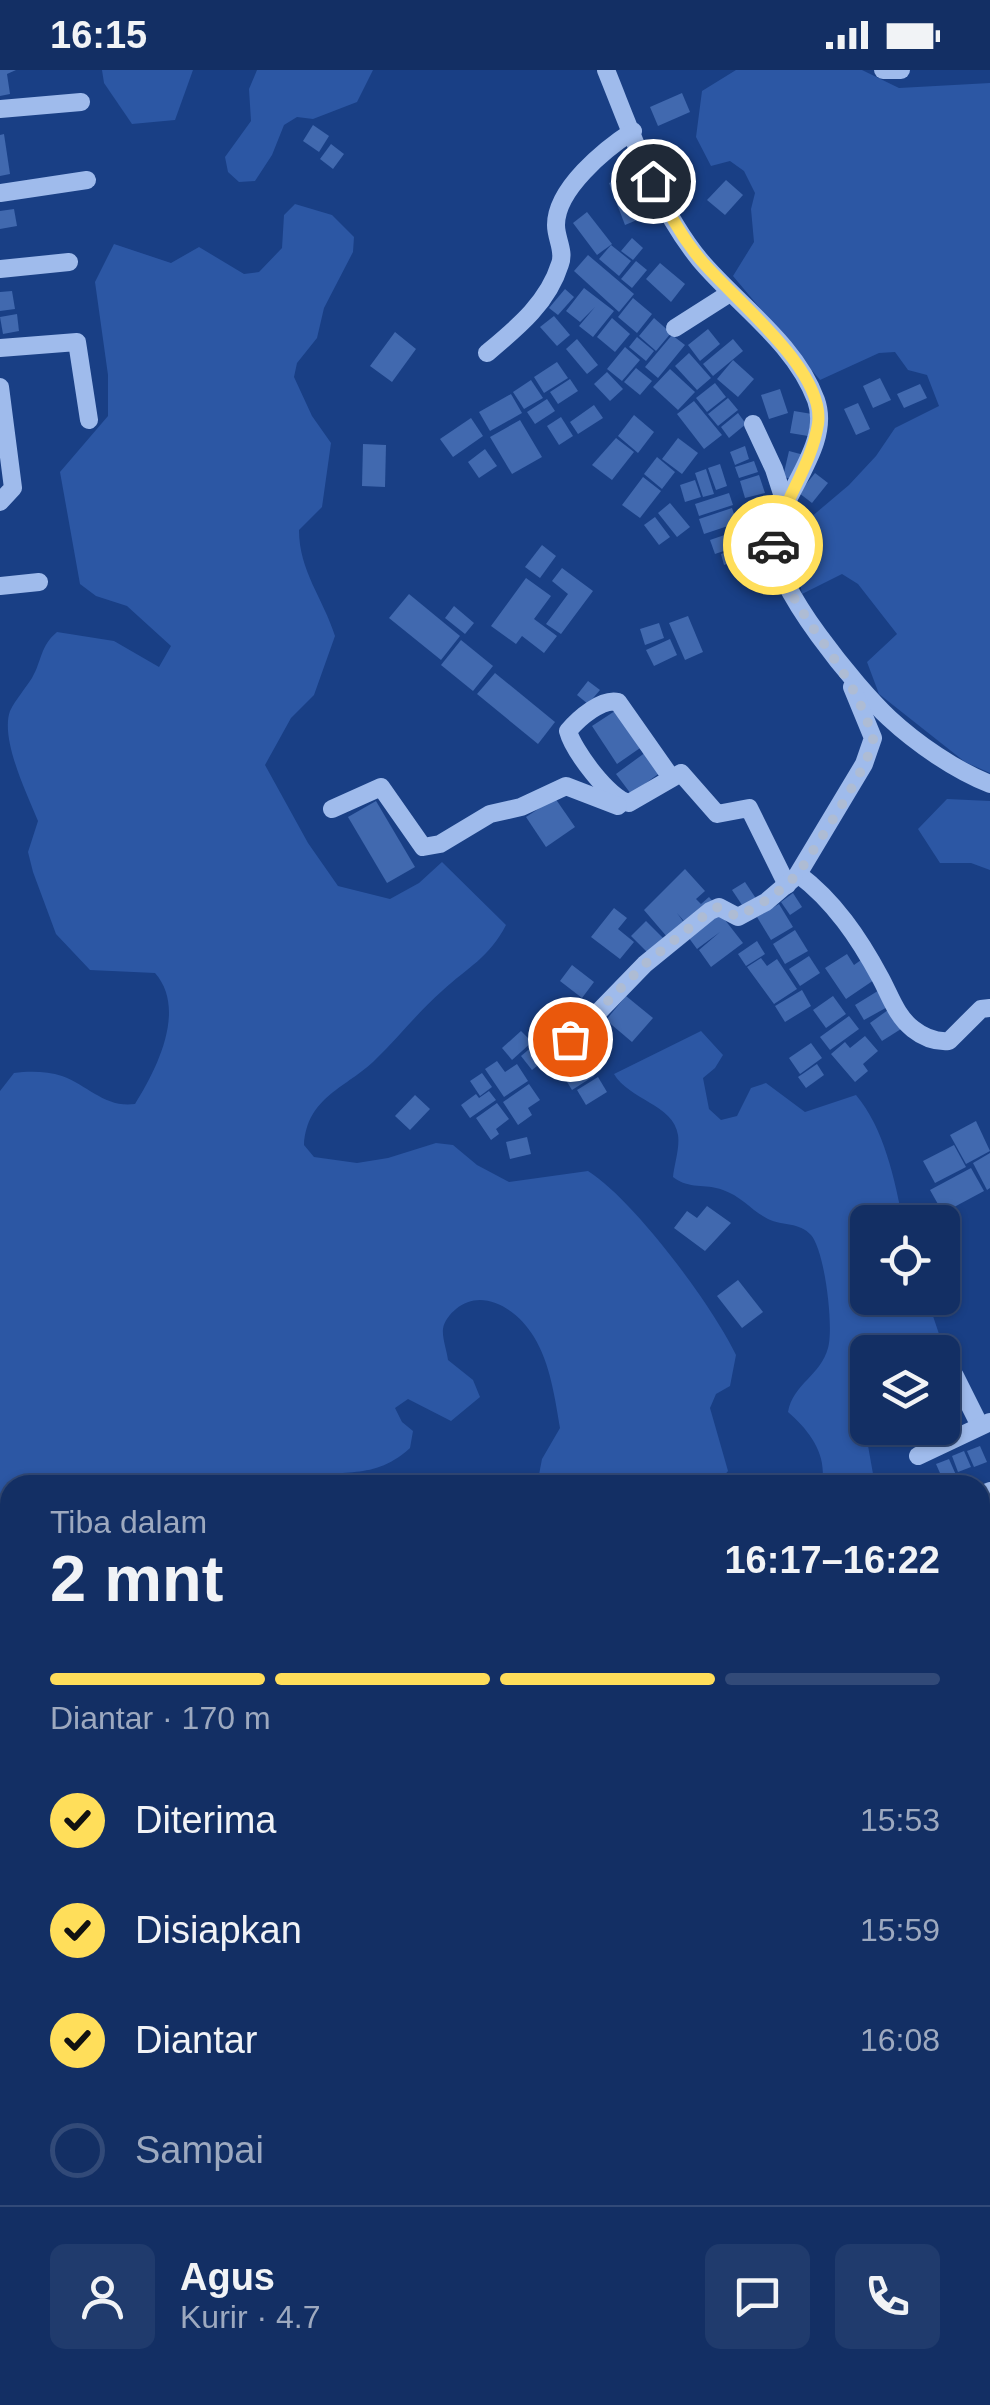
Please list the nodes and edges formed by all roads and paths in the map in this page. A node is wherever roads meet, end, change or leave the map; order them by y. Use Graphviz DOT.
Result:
graph roads {
  1 [pos="606,70"];
  2 [pos="883,70"];
  3 [pos="901,70"];
  4 [pos="80,102"];
  5 [pos="0,109"];
  6 [pos="633,131"];
  7 [pos="86,180"];
  8 [pos="0,193"];
  9 [pos="70,262"];
  10 [pos="0,269"];
  11 [pos="730,293"];
  12 [pos="675,328"];
  13 [pos="0,348"];
  14 [pos="487,353"];
  15 [pos="0,387"];
  16 [pos="88,420"];
  17 [pos="753,424"];
  18 [pos="0,502"];
  19 [pos="786,506"];
  20 [pos="39,582"];
  21 [pos="0,586"];
  22 [pos="841,664"];
  23 [pos="670,776"];
  24 [pos="990,784"];
  25 [pos="629,803"];
  26 [pos="332,809"];
  27 [pos="792,880"];
  28 [pos="990,1008"];
  29 [pos="549,1053"];
  30 [pos="960,1382"];
  31 [pos="985,1424"];
  32 [pos="918,1456"];
  1 -- 6 [label="street"];
  2 -- 3 [label="street"];
  4 -- 5 [label="street"];
  6 -- 11 [label="street"];
  6 -- 14 [label="street"];
  7 -- 8 [label="street"];
  9 -- 10 [label="street"];
  11 -- 12 [label="street"];
  11 -- 19 [label="street"];
  13 -- 16 [label="street"];
  15 -- 18 [label="street"];
  17 -- 19 [label="street"];
  19 -- 22 [label="street"];
  20 -- 21 [label="street"];
  22 -- 24 [label="street"];
  22 -- 27 [label="street"];
  23 -- 25 [label="street"];
  23 -- 25 [label="street"];
  23 -- 27 [label="street"];
  25 -- 26 [label="street"];
  27 -- 28 [label="street"];
  27 -- 29 [label="street"];
  30 -- 31 [label="street"];
  31 -- 32 [label="street"];
}
